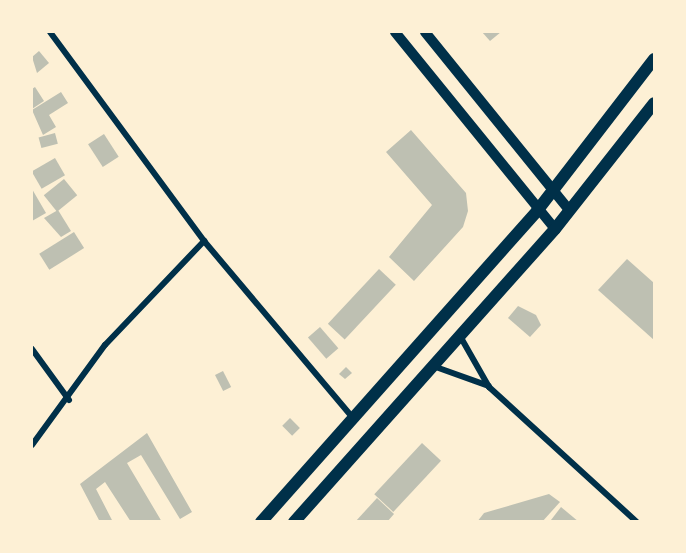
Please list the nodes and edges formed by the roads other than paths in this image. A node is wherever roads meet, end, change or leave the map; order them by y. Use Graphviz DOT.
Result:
graph roads {
  1 [pos="50,32"];
  2 [pos="395,32"];
  3 [pos="425,32"];
  4 [pos="654,59"];
  5 [pos="654,103"];
  6 [pos="552,192"];
  7 [pos="537,211"];
  8 [pos="570,211"];
  9 [pos="555,229"];
  10 [pos="204,241"];
  11 [pos="460,336"];
  12 [pos="32,349"];
  13 [pos="432,366"];
  14 [pos="489,387"];
  15 [pos="69,400"];
  16 [pos="353,418"];
  17 [pos="32,445"];
  18 [pos="261,522"];
  19 [pos="294,522"];
  20 [pos="636,522"];
  1 -- 10 [label="street"];
  2 -- 7 [label="street"];
  3 -- 6 [label="street"];
  4 -- 6 [label="main road"];
  5 -- 8 [label="main road"];
  6 -- 7 [label="main road"];
  6 -- 8 [label="street"];
  7 -- 9 [label="street"];
  7 -- 16 [label="main road"];
  8 -- 9 [label="main road"];
  9 -- 11 [label="main road"];
  10 -- 15 [label="street"];
  10 -- 16 [label="street"];
  11 -- 13 [label="main road"];
  11 -- 14 [label="street"];
  12 -- 15 [label="street"];
  13 -- 14 [label="street"];
  13 -- 19 [label="main road"];
  14 -- 20 [label="street"];
  15 -- 17 [label="street"];
  16 -- 18 [label="main road"];
}
